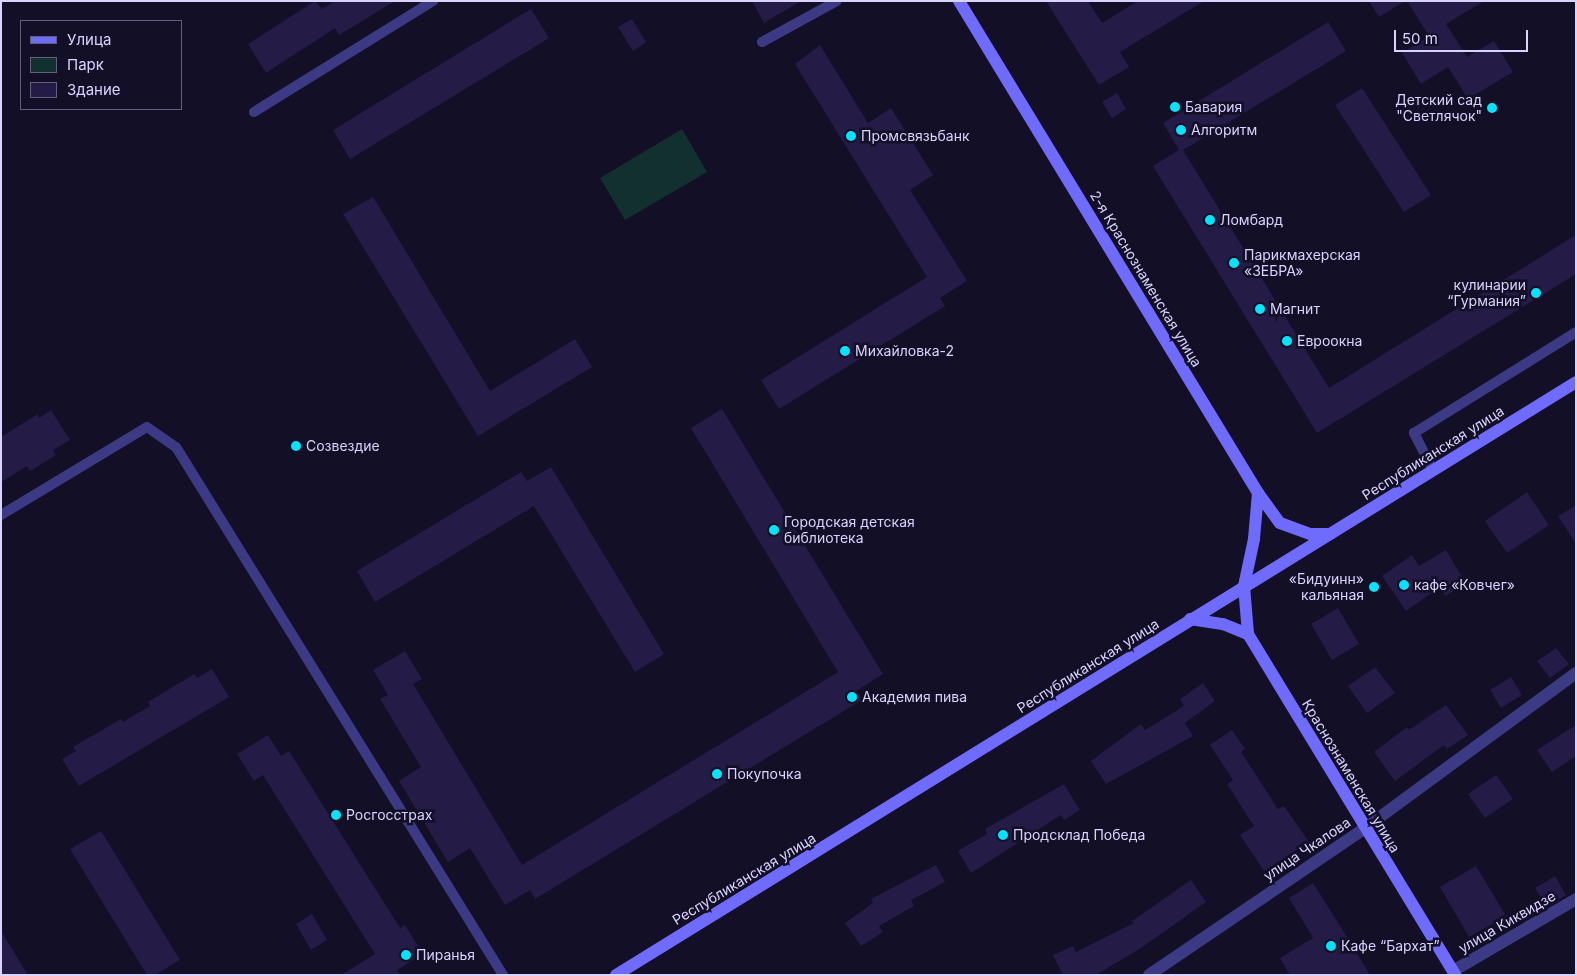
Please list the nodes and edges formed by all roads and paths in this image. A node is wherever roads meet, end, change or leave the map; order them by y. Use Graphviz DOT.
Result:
graph roads {
  1 [pos="433,1"];
  2 [pos="837,1"];
  3 [pos="959,1"];
  4 [pos="762,42"];
  5 [pos="254,112"];
  6 [pos="1576,332"];
  7 [pos="1576,382"];
  8 [pos="1433,470"];
  9 [pos="1258,493"];
  10 [pos="1,515"];
  11 [pos="1330,534"];
  12 [pos="1244,586"];
  13 [pos="1190,619"];
  14 [pos="1248,634"];
  15 [pos="1576,673"];
  16 [pos="1365,828"];
  17 [pos="1576,899"];
  18 [pos="1454,973"];
  19 [pos="503,975"];
  20 [pos="616,975"];
  21 [pos="1149,975"];
  1 -- 5 [label="lane"];
  2 -- 4 [label="lane"];
  3 -- 9 [label="street, 2-я Краснознаменская улица"];
  6 -- 8 [label="lane"];
  7 -- 8 [label="street, Республиканская улица"];
  8 -- 11 [label="street, Республиканская улица"];
  9 -- 11 [label="street, 2-я Краснознаменская улица"];
  9 -- 12 [label="street"];
  10 -- 19 [label="lane"];
  11 -- 12 [label="street, Республиканская улица"];
  12 -- 13 [label="street, Республиканская улица"];
  12 -- 14 [label="street, Краснознаменская улица"];
  13 -- 14 [label="street"];
  13 -- 20 [label="street, Республиканская улица"];
  14 -- 16 [label="street, Краснознаменская улица"];
  15 -- 16 [label="street, улица Чкалова"];
  16 -- 18 [label="street, Краснознаменская улица"];
  16 -- 21 [label="street, улица Чкалова"];
  17 -- 18 [label="street, улица Киквидзе"];
}
